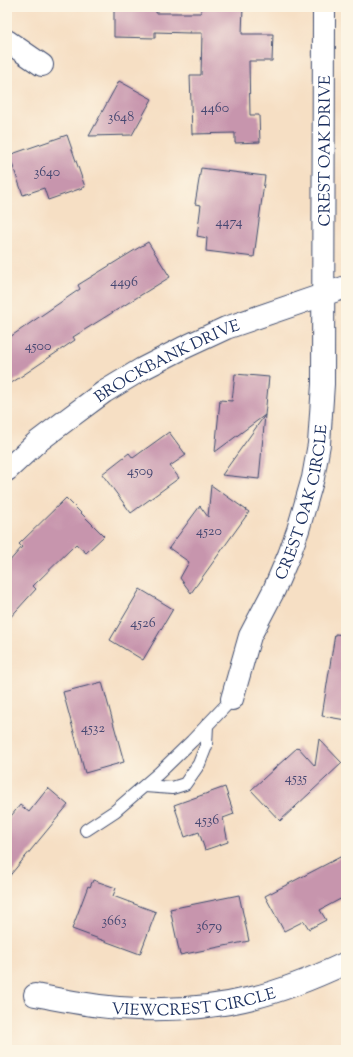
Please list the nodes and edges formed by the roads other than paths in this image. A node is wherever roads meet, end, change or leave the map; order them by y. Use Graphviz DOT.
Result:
graph roads {
  1 [pos="324,7"];
  2 [pos="7,41"];
  3 [pos="42,65"];
  4 [pos="346,287"];
  5 [pos="324,294"];
  6 [pos="7,470"];
  7 [pos="232,699"];
  8 [pos="207,724"];
  9 [pos="145,786"];
  10 [pos="86,830"];
  11 [pos="346,963"];
  12 [pos="35,995"];
  1 -- 5 [label="street, CREST OAK DRIVE"];
  2 -- 3 [label="street"];
  4 -- 5 [label="street, BROCKBANK DRIVE"];
  5 -- 6 [label="street, BROCKBANK DRIVE"];
  5 -- 7 [label="street, CREST OAK CIRCLE"];
  7 -- 8 [label="lane"];
  8 -- 9 [label="lane"];
  8 -- 9 [label="lane"];
  9 -- 10 [label="lane"];
  11 -- 12 [label="street, VIEWCREST CIRCLE"];
}
